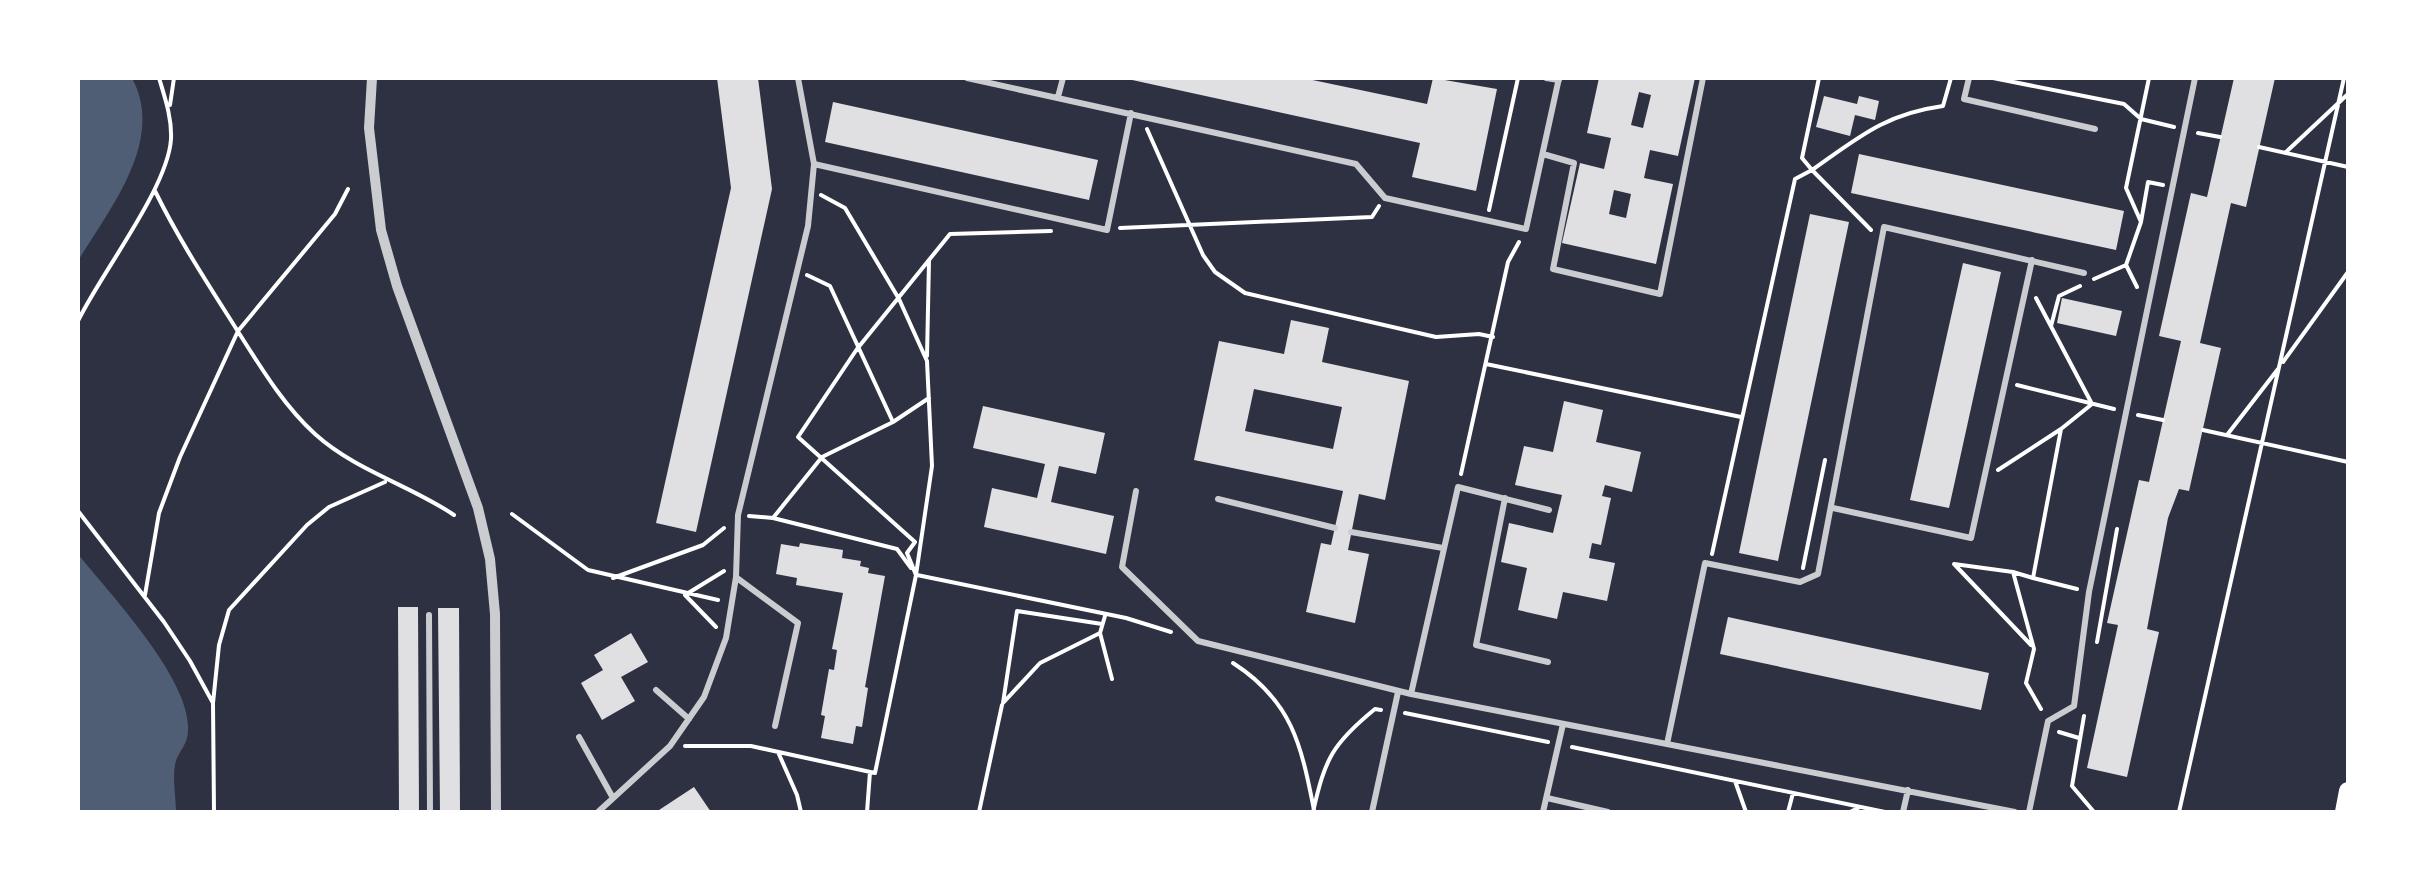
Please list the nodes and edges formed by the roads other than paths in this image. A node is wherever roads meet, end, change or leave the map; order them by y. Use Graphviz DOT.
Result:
graph roads {
  1 [pos="372,78"];
  2 [pos="798,78"];
  3 [pos="967,78"];
  4 [pos="1062,78"];
  5 [pos="1546,78"];
  6 [pos="1703,78"];
  7 [pos="1968,78"];
  8 [pos="2195,78"];
  9 [pos="1559,79"];
  10 [pos="1058,97"];
  11 [pos="1130,113"];
  12 [pos="2095,129"];
  13 [pos="1542,154"];
  14 [pos="814,164"];
  15 [pos="2032,260"];
  16 [pos="2084,273"];
  17 [pos="1136,491"];
  18 [pos="1504,498"];
  19 [pos="1218,499"];
  20 [pos="1833,508"];
  21 [pos="1548,510"];
  22 [pos="1335,528"];
  23 [pos="1351,532"];
  24 [pos="1444,548"];
  25 [pos="736,577"];
  26 [pos="429,615"];
  27 [pos="1548,662"];
  28 [pos="656,690"];
  29 [pos="1398,692"];
  30 [pos="1411,694"];
  31 [pos="689,719"];
  32 [pos="1562,724"];
  33 [pos="775,726"];
  34 [pos="579,738"];
  35 [pos="1668,744"];
  36 [pos="1908,790"];
  37 [pos="2348,791"];
  38 [pos="613,798"];
  39 [pos="1546,798"];
  40 [pos="430,812"];
  41 [pos="496,812"];
  42 [pos="598,812"];
  43 [pos="1372,812"];
  44 [pos="1544,812"];
  45 [pos="1608,812"];
  46 [pos="1903,812"];
  47 [pos="2015,812"];
  48 [pos="2029,812"];
  49 [pos="2344,812"];
  1 -- 41 [label="street"];
  2 -- 14 [label="lane"];
  3 -- 10 [label="lane"];
  4 -- 10 [label="lane"];
  5 -- 9 [label="lane"];
  6 -- 13 [label="lane"];
  7 -- 12 [label="lane"];
  8 -- 48 [label="lane"];
  9 -- 13 [label="lane"];
  10 -- 11 [label="lane"];
  11 -- 13 [label="lane"];
  11 -- 14 [label="lane"];
  14 -- 25 [label="lane"];
  15 -- 16 [label="lane"];
  15 -- 20 [label="lane"];
  15 -- 20 [label="lane"];
  17 -- 29 [label="lane"];
  18 -- 21 [label="lane"];
  18 -- 24 [label="lane"];
  18 -- 27 [label="lane"];
  19 -- 22 [label="lane"];
  20 -- 35 [label="lane"];
  23 -- 24 [label="lane"];
  24 -- 30 [label="lane"];
  25 -- 31 [label="lane"];
  25 -- 33 [label="lane"];
  26 -- 40 [label="lane"];
  28 -- 31 [label="lane"];
  29 -- 30 [label="lane"];
  29 -- 43 [label="lane"];
  30 -- 32 [label="lane"];
  31 -- 38 [label="lane"];
  32 -- 35 [label="lane"];
  32 -- 39 [label="lane"];
  34 -- 38 [label="lane"];
  35 -- 36 [label="lane"];
  36 -- 46 [label="lane"];
  36 -- 47 [label="lane"];
  37 -- 49 [label="main road"];
  38 -- 42 [label="lane"];
  39 -- 44 [label="lane"];
  39 -- 45 [label="lane"];
}
